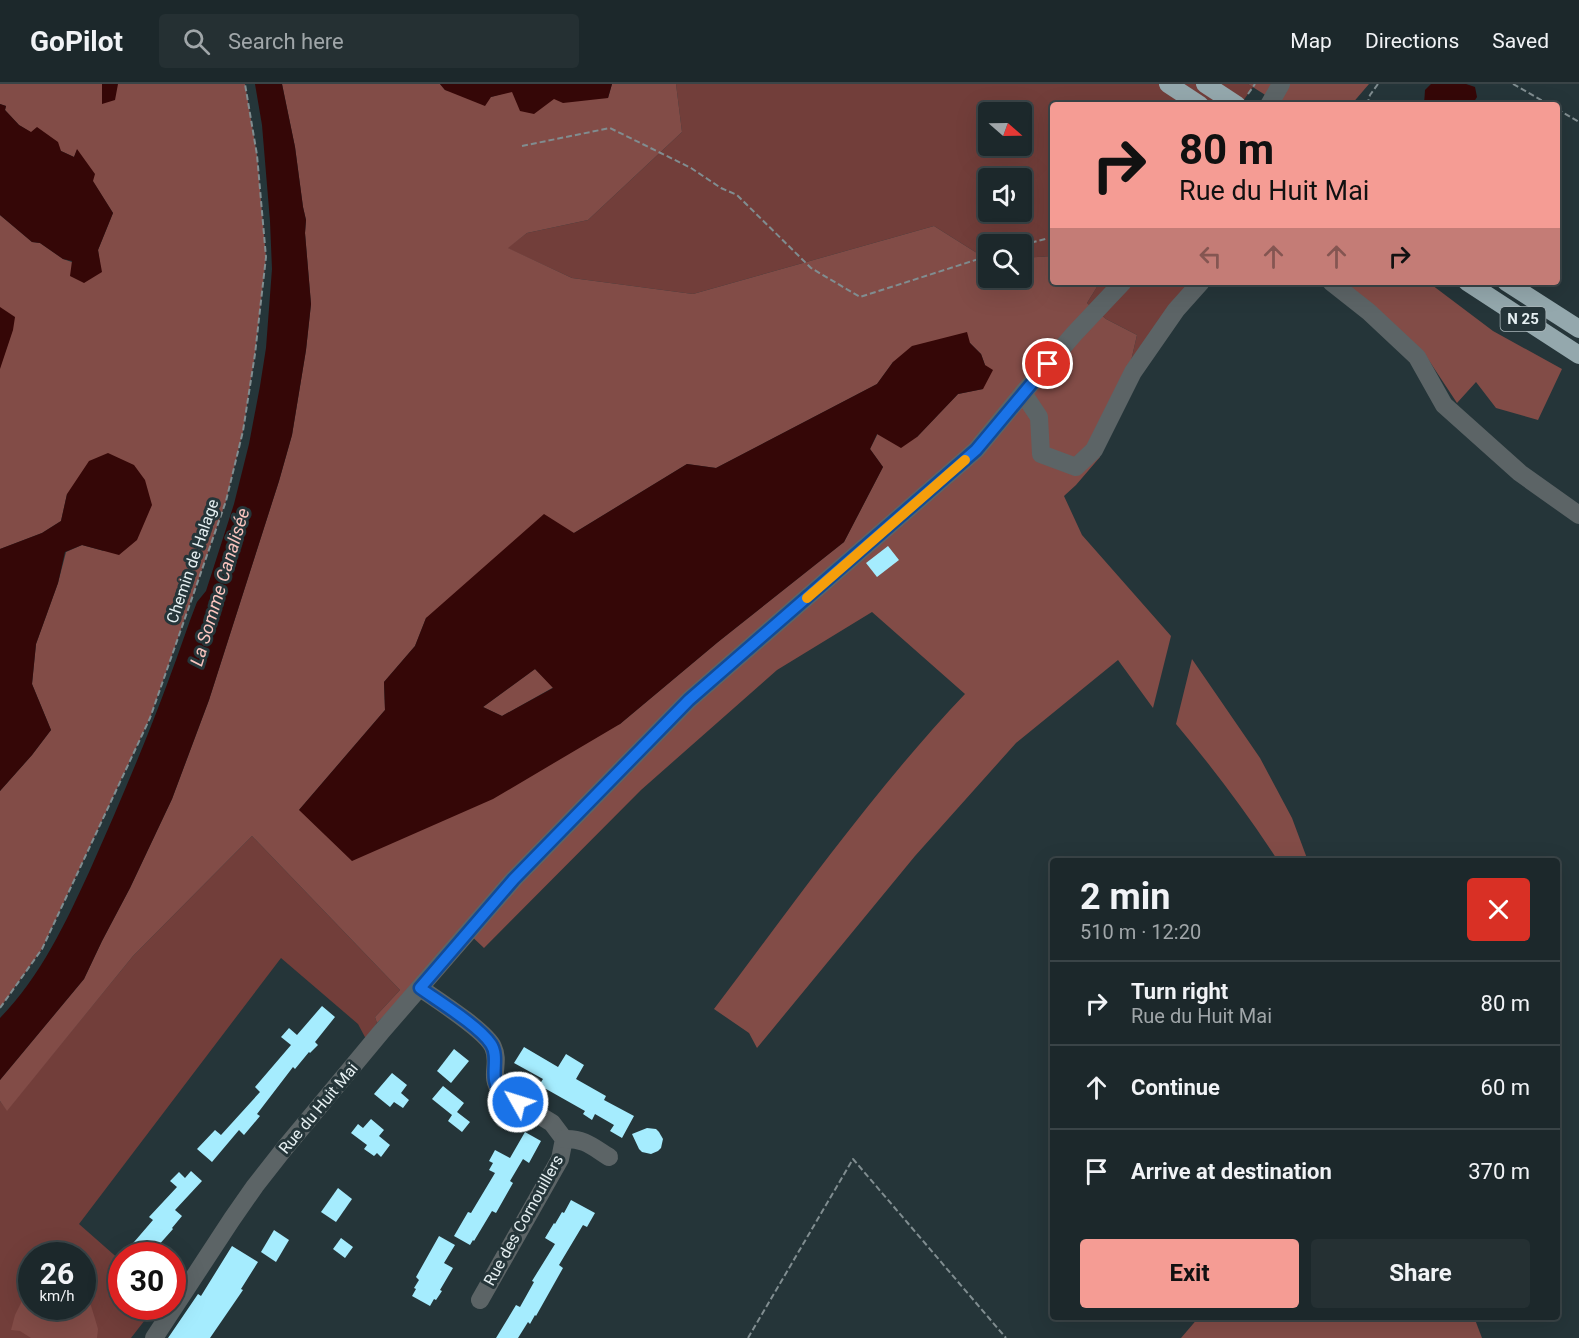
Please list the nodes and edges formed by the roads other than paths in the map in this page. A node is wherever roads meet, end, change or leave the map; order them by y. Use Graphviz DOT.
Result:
graph roads {
  1 [pos="1168,84"];
  2 [pos="1205,84"];
  3 [pos="1281,84"];
  4 [pos="1195,102"];
  5 [pos="1232,102"];
  6 [pos="1271,102"];
  7 [pos="1120,285"];
  8 [pos="1198,285"];
  9 [pos="1335,285"];
  10 [pos="1472,285"];
  11 [pos="1511,285"];
  12 [pos="1579,329"];
  13 [pos="1579,355"];
  14 [pos="1023,393"];
  15 [pos="1579,515"];
  16 [pos="420,988"];
  17 [pos="564,1139"];
  18 [pos="609,1157"];
  19 [pos="480,1300"];
  20 [pos="154,1338"];
  1 -- 4 [label="highway"];
  2 -- 5 [label="highway"];
  3 -- 6 [label="street"];
  7 -- 14 [label="street, Rue du Huit Mai"];
  8 -- 14 [label="street"];
  9 -- 15 [label="street"];
  10 -- 13 [label="highway, N 25"];
  11 -- 12 [label="highway, N 25"];
  14 -- 16 [label="street, Rue du Huit Mai"];
  16 -- 17 [label="street, Rue des Cornouillers"];
  16 -- 20 [label="street, Rue du Huit Mai"];
  17 -- 18 [label="street, Rue des Cornouillers"];
  17 -- 19 [label="street, Rue des Cornouillers"];
}
